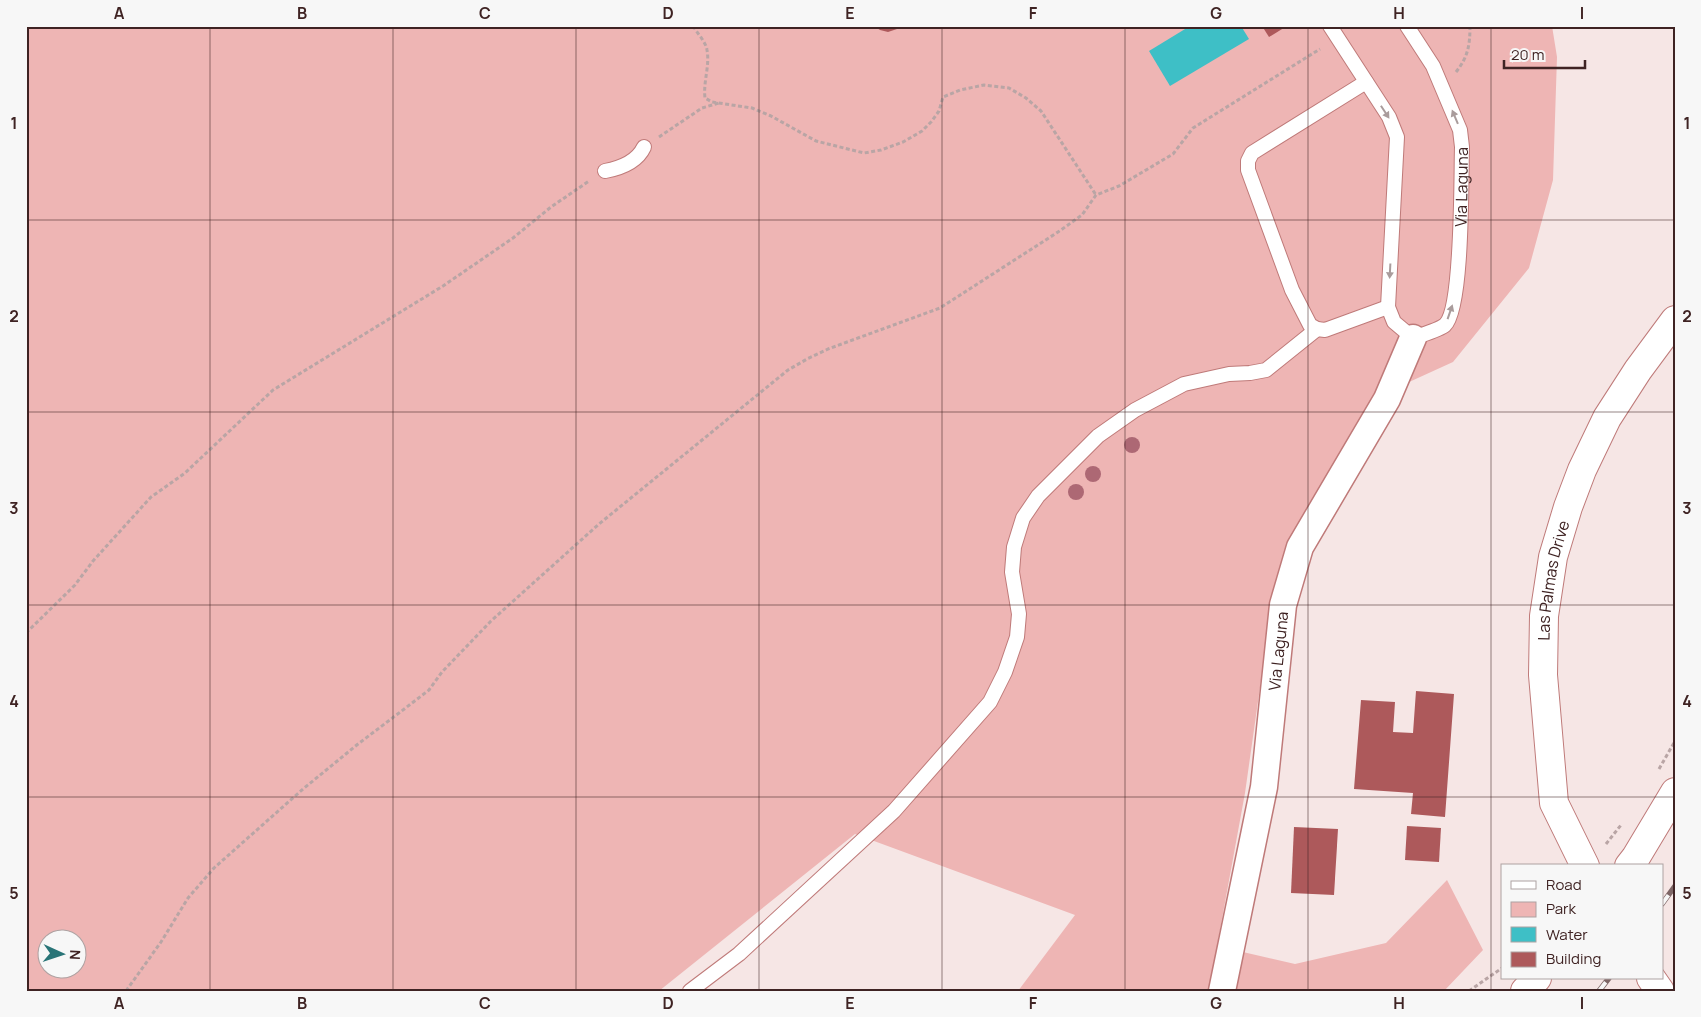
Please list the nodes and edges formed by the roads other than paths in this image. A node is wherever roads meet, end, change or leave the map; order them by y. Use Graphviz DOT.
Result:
graph roads {
  1 [pos="1330,26"];
  2 [pos="1407,26"];
  3 [pos="1366,82"];
  4 [pos="644,147"];
  5 [pos="605,171"];
  6 [pos="1388,306"];
  7 [pos="1317,329"];
  8 [pos="1672,332"];
  9 [pos="1413,338"];
  10 [pos="1675,792"];
  11 [pos="1584,864"];
  12 [pos="1631,864"];
  13 [pos="1535,980"];
  14 [pos="1652,980"];
  15 [pos="690,991"];
  16 [pos="1222,991"];
  17 [pos="1525,991"];
  18 [pos="1660,991"];
  1 -- 3 [label="lane"];
  9 -- 2 [label="lane, Via Laguna, one-way"];
  3 -- 6 [label="lane, one-way"];
  3 -- 7 [label="lane"];
  4 -- 5 [label="lane"];
  6 -- 7 [label="lane"];
  6 -- 9 [label="lane"];
  7 -- 15 [label="lane"];
  8 -- 11 [label="street, Las Palmas Drive"];
  9 -- 16 [label="street, Via Laguna"];
  10 -- 12 [label="street"];
  13 -- 17 [label="street"];
  14 -- 18 [label="street"];
}
